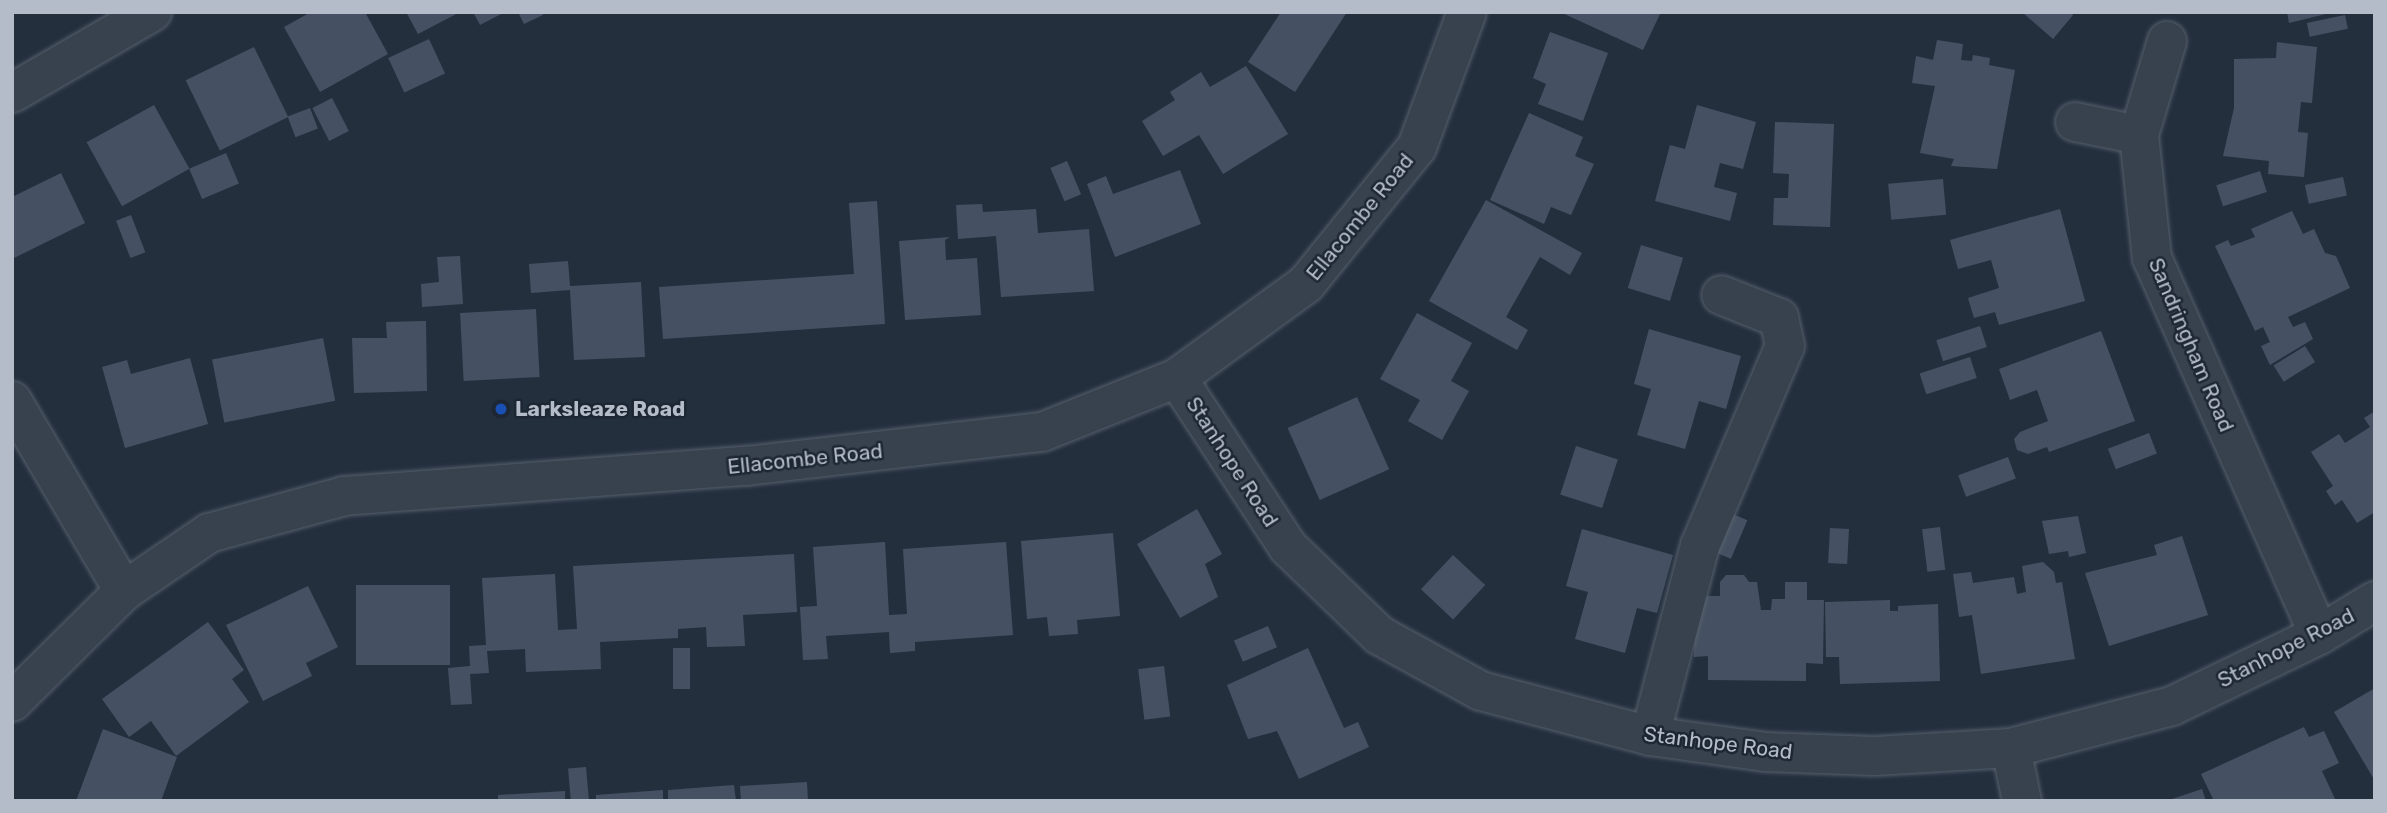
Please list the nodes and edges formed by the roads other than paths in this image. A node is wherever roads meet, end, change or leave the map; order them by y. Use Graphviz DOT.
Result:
graph roads {
  1 [pos="152,12"];
  2 [pos="1467,12"];
  3 [pos="2167,41"];
  4 [pos="12,93"];
  5 [pos="2075,122"];
  6 [pos="2139,135"];
  7 [pos="1721,295"];
  8 [pos="1177,378"];
  9 [pos="12,401"];
  10 [pos="124,591"];
  11 [pos="2375,601"];
  12 [pos="2319,635"];
  13 [pos="12,702"];
  14 [pos="1650,736"];
  15 [pos="2011,748"];
  16 [pos="2022,801"];
  1 -- 4 [label="street"];
  2 -- 8 [label="street, Ellacombe Road"];
  3 -- 6 [label="street, Sandringham Road"];
  5 -- 6 [label="street"];
  6 -- 12 [label="street, Sandringham Road"];
  7 -- 14 [label="street"];
  8 -- 10 [label="street, Ellacombe Road"];
  8 -- 14 [label="street, Stanhope Road"];
  9 -- 10 [label="street"];
  10 -- 13 [label="street, Ellacombe Road"];
  11 -- 12 [label="street, Stanhope Road"];
  12 -- 15 [label="street, Stanhope Road"];
  14 -- 15 [label="street, Stanhope Road"];
  15 -- 16 [label="street"];
}
